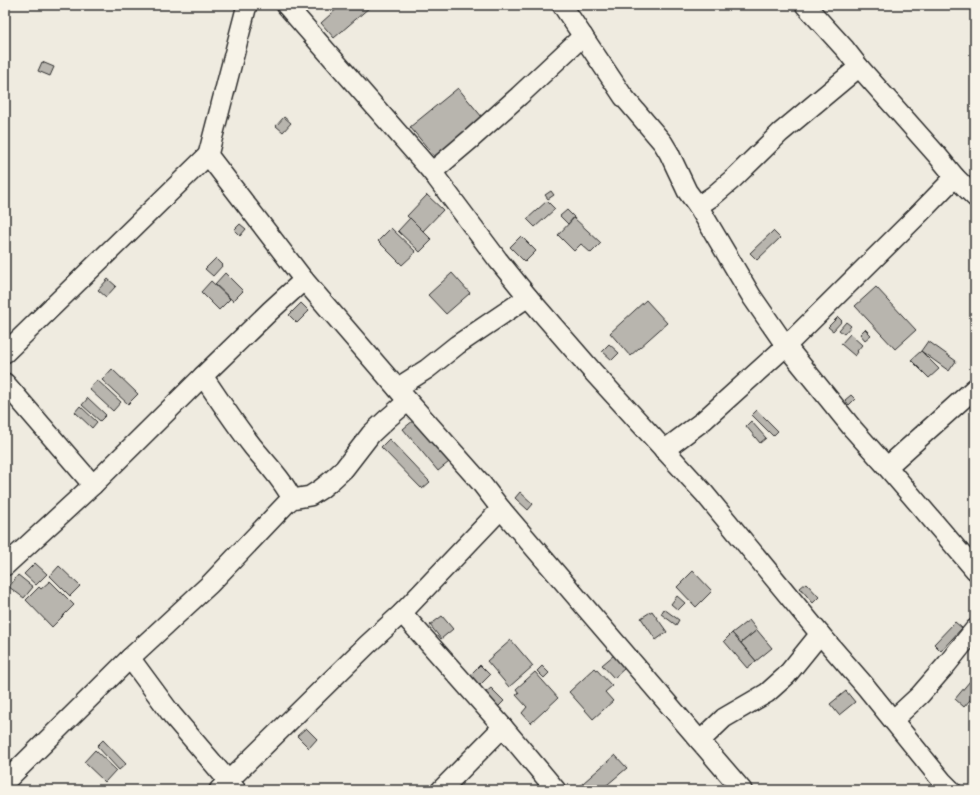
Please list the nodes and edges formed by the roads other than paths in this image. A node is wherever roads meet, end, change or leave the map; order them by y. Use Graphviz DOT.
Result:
graph roads {
  1 [pos="247,5"];
  2 [pos="286,5"];
  3 [pos="562,5"];
  4 [pos="805,5"];
  5 [pos="583,36"];
  6 [pos="859,67"];
  7 [pos="208,155"];
  8 [pos="432,172"];
  9 [pos="956,177"];
  10 [pos="975,197"];
  11 [pos="698,206"];
  12 [pos="304,280"];
  13 [pos="528,297"];
  14 [pos="786,346"];
  15 [pos="5,353"];
  16 [pos="204,376"];
  17 [pos="5,384"];
  18 [pos="975,388"];
  19 [pos="403,394"];
  20 [pos="664,450"];
  21 [pos="887,468"];
  22 [pos="93,485"];
  23 [pos="292,499"];
  24 [pos="501,508"];
  25 [pos="5,566"];
  26 [pos="975,570"];
  27 [pos="402,613"];
  28 [pos="975,630"];
  29 [pos="820,634"];
  30 [pos="130,658"];
  31 [pos="893,720"];
  32 [pos="503,727"];
  33 [pos="700,741"];
  34 [pos="5,782"];
  35 [pos="228,787"];
  36 [pos="441,790"];
  37 [pos="556,790"];
  38 [pos="742,790"];
  39 [pos="951,790"];
  1 -- 7 [label="street"];
  2 -- 8 [label="street"];
  3 -- 5 [label="street"];
  4 -- 6 [label="street"];
  5 -- 8 [label="street"];
  5 -- 11 [label="street"];
  6 -- 9 [label="street"];
  6 -- 11 [label="street"];
  7 -- 12 [label="street"];
  7 -- 15 [label="street"];
  8 -- 13 [label="street"];
  9 -- 10 [label="street"];
  9 -- 14 [label="street"];
  11 -- 14 [label="street"];
  12 -- 16 [label="street"];
  12 -- 19 [label="street"];
  13 -- 19 [label="street"];
  13 -- 20 [label="street"];
  14 -- 20 [label="street"];
  14 -- 21 [label="street"];
  16 -- 22 [label="street"];
  16 -- 23 [label="street"];
  17 -- 22 [label="street"];
  18 -- 21 [label="street"];
  19 -- 23 [label="street"];
  19 -- 24 [label="street"];
  20 -- 29 [label="street"];
  21 -- 26 [label="street"];
  22 -- 25 [label="street"];
  23 -- 30 [label="street"];
  24 -- 27 [label="street"];
  24 -- 33 [label="street"];
  27 -- 32 [label="street"];
  27 -- 35 [label="street"];
  28 -- 31 [label="street"];
  29 -- 31 [label="street"];
  29 -- 33 [label="street"];
  30 -- 34 [label="street"];
  30 -- 35 [label="street"];
  31 -- 39 [label="street"];
  32 -- 36 [label="street"];
  32 -- 37 [label="street"];
  33 -- 38 [label="street"];
}
